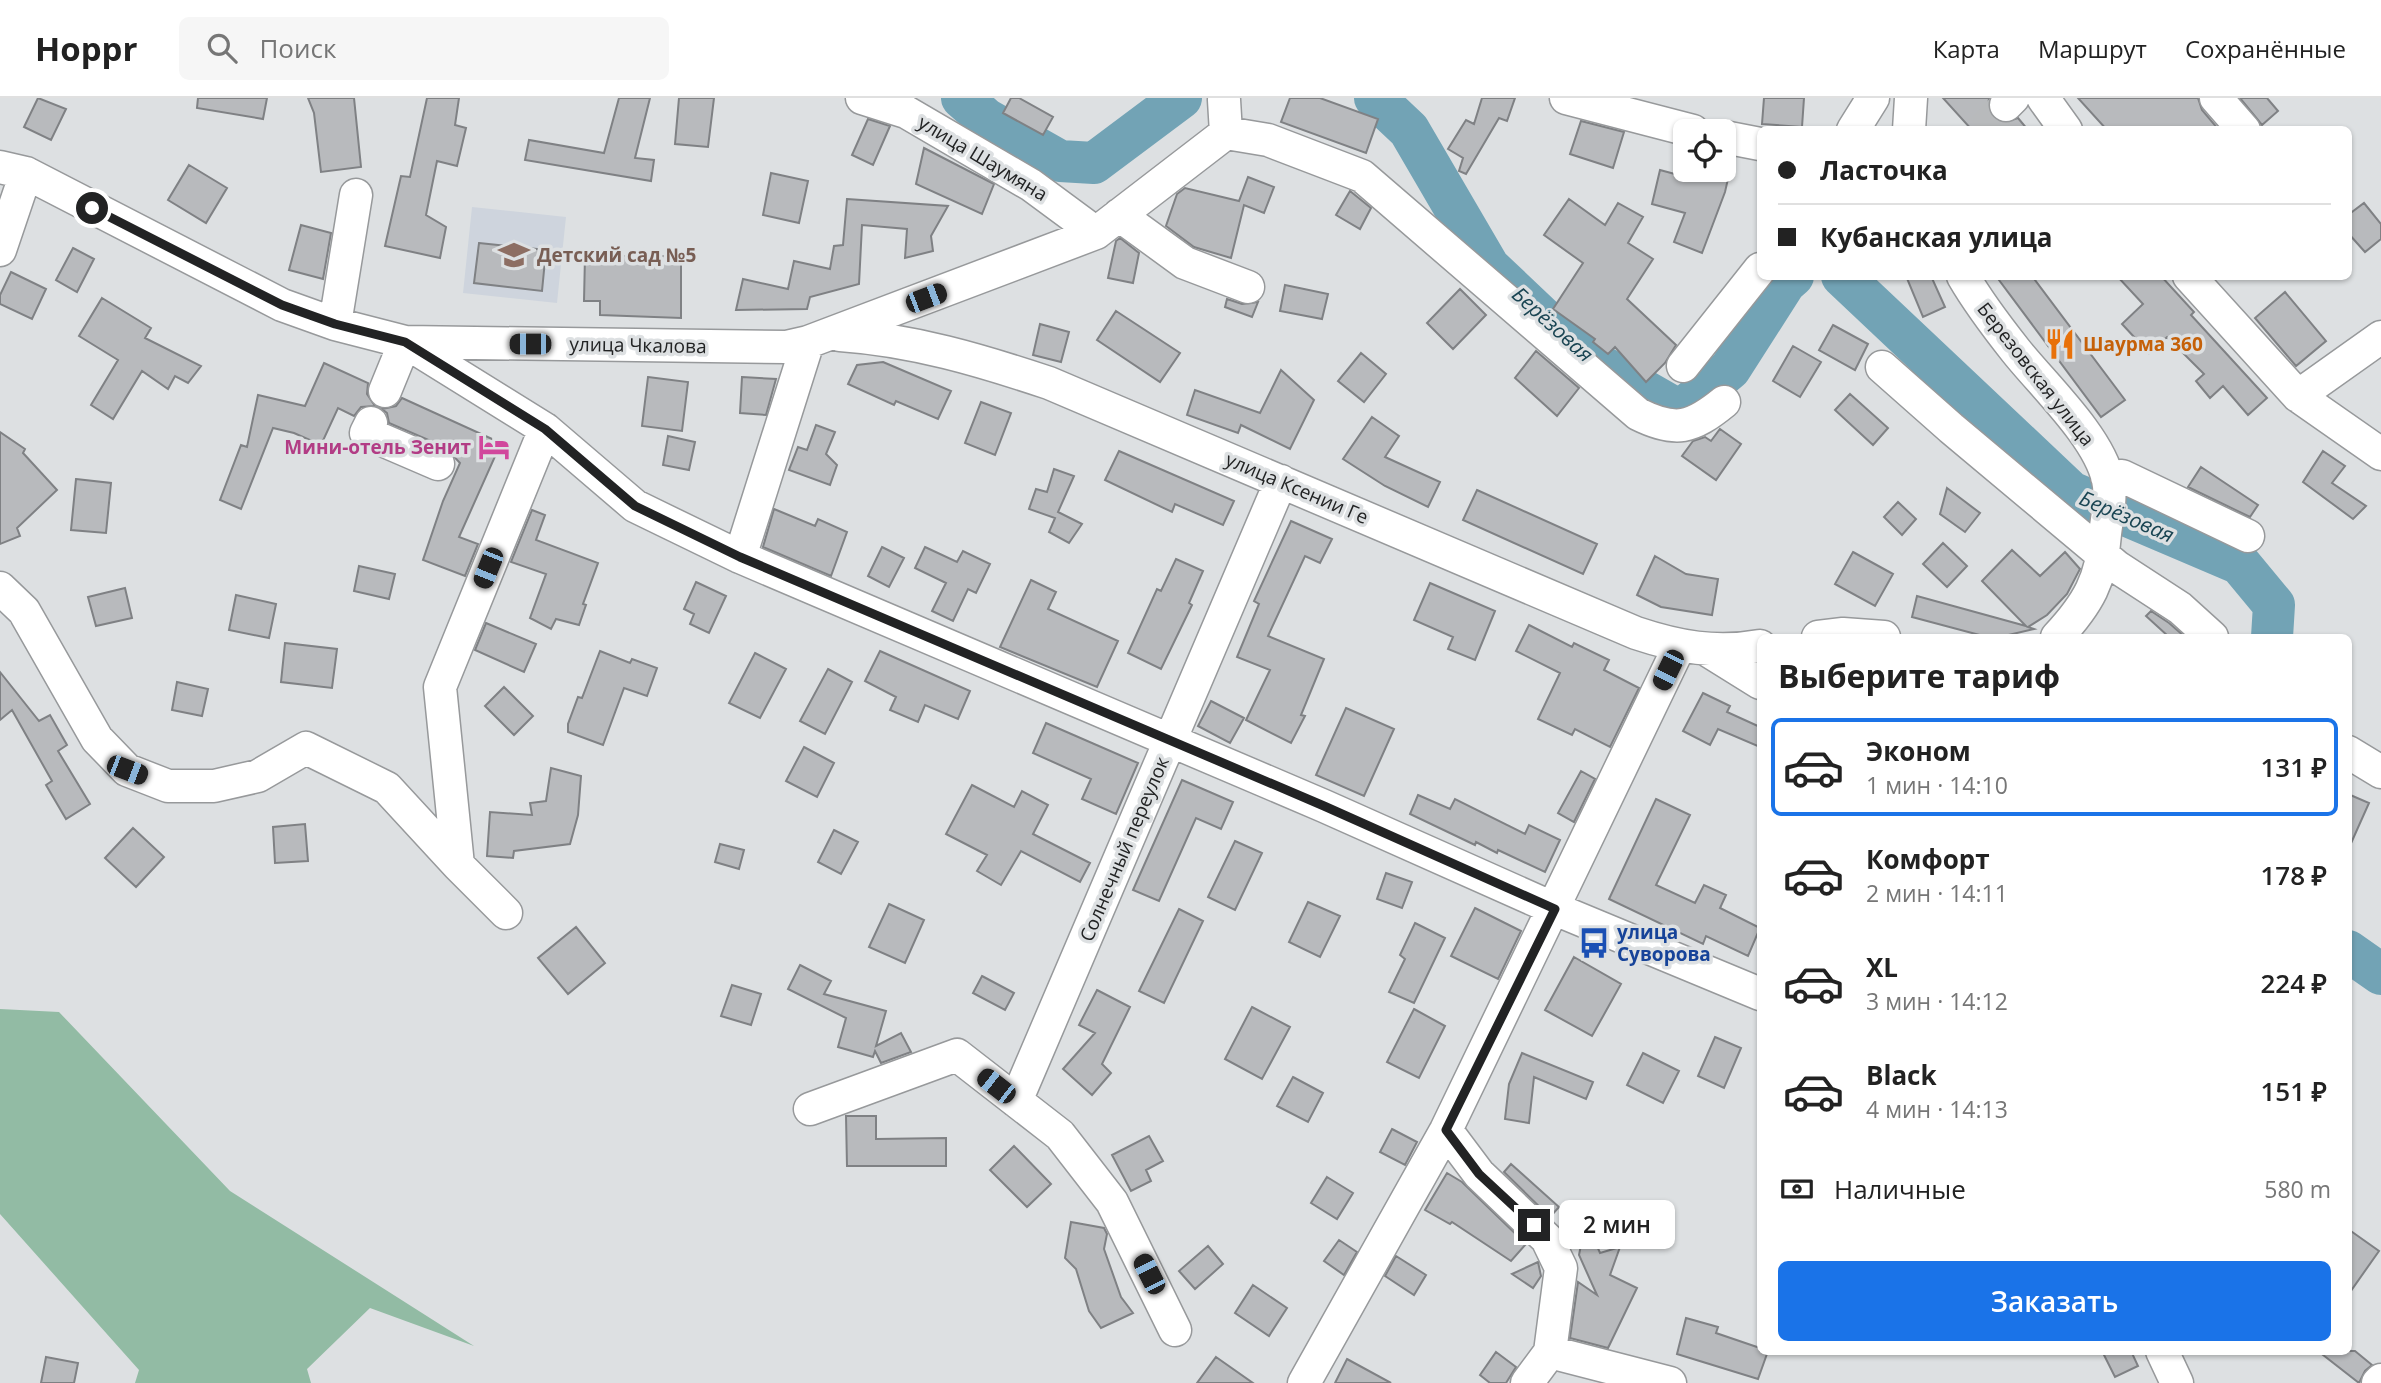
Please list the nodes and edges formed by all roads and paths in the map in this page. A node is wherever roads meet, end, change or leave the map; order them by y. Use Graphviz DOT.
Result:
graph roads {
  1 [pos="862,98"];
  2 [pos="1566,98"];
  3 [pos="1873,98"];
  4 [pos="1911,98"];
  5 [pos="2043,98"];
  6 [pos="2216,98"];
  7 [pos="1224,100"];
  8 [pos="1673,126"];
  9 [pos="1856,126"];
  10 [pos="1909,126"];
  11 [pos="2064,126"];
  12 [pos="2240,126"];
  13 [pos="1226,133"];
  14 [pos="1736,139"];
  15 [pos="1757,143"];
  16 [pos="13,170"];
  17 [pos="356,195"];
  18 [pos="1107,224"];
  19 [pos="0,250"];
  20 [pos="1757,273"];
  21 [pos="1966,280"];
  22 [pos="2193,280"];
  23 [pos="1248,287"];
  24 [pos="335,324"];
  25 [pos="2381,337"];
  26 [pos="818,338"];
  27 [pos="405,342"];
  28 [pos="1683,366"];
  29 [pos="1882,367"];
  30 [pos="385,391"];
  31 [pos="2298,396"];
  32 [pos="1724,402"];
  33 [pos="371,423"];
  34 [pos="545,429"];
  35 [pos="2381,454"];
  36 [pos="438,464"];
  37 [pos="2108,480"];
  38 [pos="1282,481"];
  39 [pos="2248,536"];
  40 [pos="2105,547"];
  41 [pos="740,557"];
  42 [pos="0,588"];
  43 [pos="2060,634"];
  44 [pos="2209,634"];
  45 [pos="1757,646"];
  46 [pos="1693,649"];
  47 [pos="1757,681"];
  48 [pos="1170,743"];
  49 [pos="2352,754"];
  50 [pos="2381,772"];
  51 [pos="458,866"];
  52 [pos="1555,909"];
  53 [pos="506,913"];
  54 [pos="1757,993"];
  55 [pos="1016,1101"];
  56 [pos="810,1109"];
  57 [pos="1446,1130"];
  58 [pos="1175,1330"];
  59 [pos="1550,1352"];
  60 [pos="1304,1383"];
  61 [pos="1527,1383"];
  62 [pos="1670,1383"];
  1 -- 18 [label="street, улица Шаумяна"];
  2 -- 8 [label="street"];
  3 -- 9 [label="street"];
  4 -- 10 [label="street"];
  5 -- 11 [label="street"];
  6 -- 12 [label="street"];
  7 -- 13 [label="street"];
  13 -- 18 [label="street, улица Чкалова"];
  13 -- 32 [label="street"];
  14 -- 15 [label="street"];
  16 -- 19 [label="street"];
  16 -- 24 [label="street, улица Чкалова"];
  17 -- 24 [label="street"];
  18 -- 23 [label="street, улица Шаумяна"];
  18 -- 26 [label="street, улица Чкалова"];
  20 -- 28 [label="street"];
  21 -- 37 [label="street, Березовская улица"];
  22 -- 31 [label="street"];
  24 -- 27 [label="street, улица Чкалова"];
  25 -- 31 [label="street"];
  26 -- 27 [label="street, улица Чкалова"];
  26 -- 38 [label="street, улица Ксении Ге"];
  26 -- 41 [label="street"];
  27 -- 30 [label="street"];
  27 -- 34 [label="street"];
  29 -- 40 [label="street"];
  31 -- 35 [label="street"];
  33 -- 36 [label="street"];
  34 -- 41 [label="street"];
  34 -- 51 [label="street"];
  37 -- 39 [label="street"];
  37 -- 40 [label="street"];
  38 -- 46 [label="street, улица Ксении Ге"];
  38 -- 48 [label="street, Солнечный переулок"];
  40 -- 43 [label="street"];
  40 -- 44 [label="street"];
  41 -- 48 [label="street"];
  42 -- 51 [label="street"];
  45 -- 46 [label="street, улица Ксении Ге"];
  46 -- 47 [label="street"];
  46 -- 52 [label="street"];
  48 -- 52 [label="street"];
  48 -- 55 [label="street, Солнечный переулок"];
  49 -- 50 [label="street"];
  51 -- 53 [label="street"];
  52 -- 54 [label="street"];
  52 -- 57 [label="street"];
  55 -- 56 [label="street"];
  55 -- 58 [label="street"];
  57 -- 59 [label="street"];
  57 -- 60 [label="street"];
  59 -- 61 [label="street"];
  59 -- 62 [label="street"];
}
